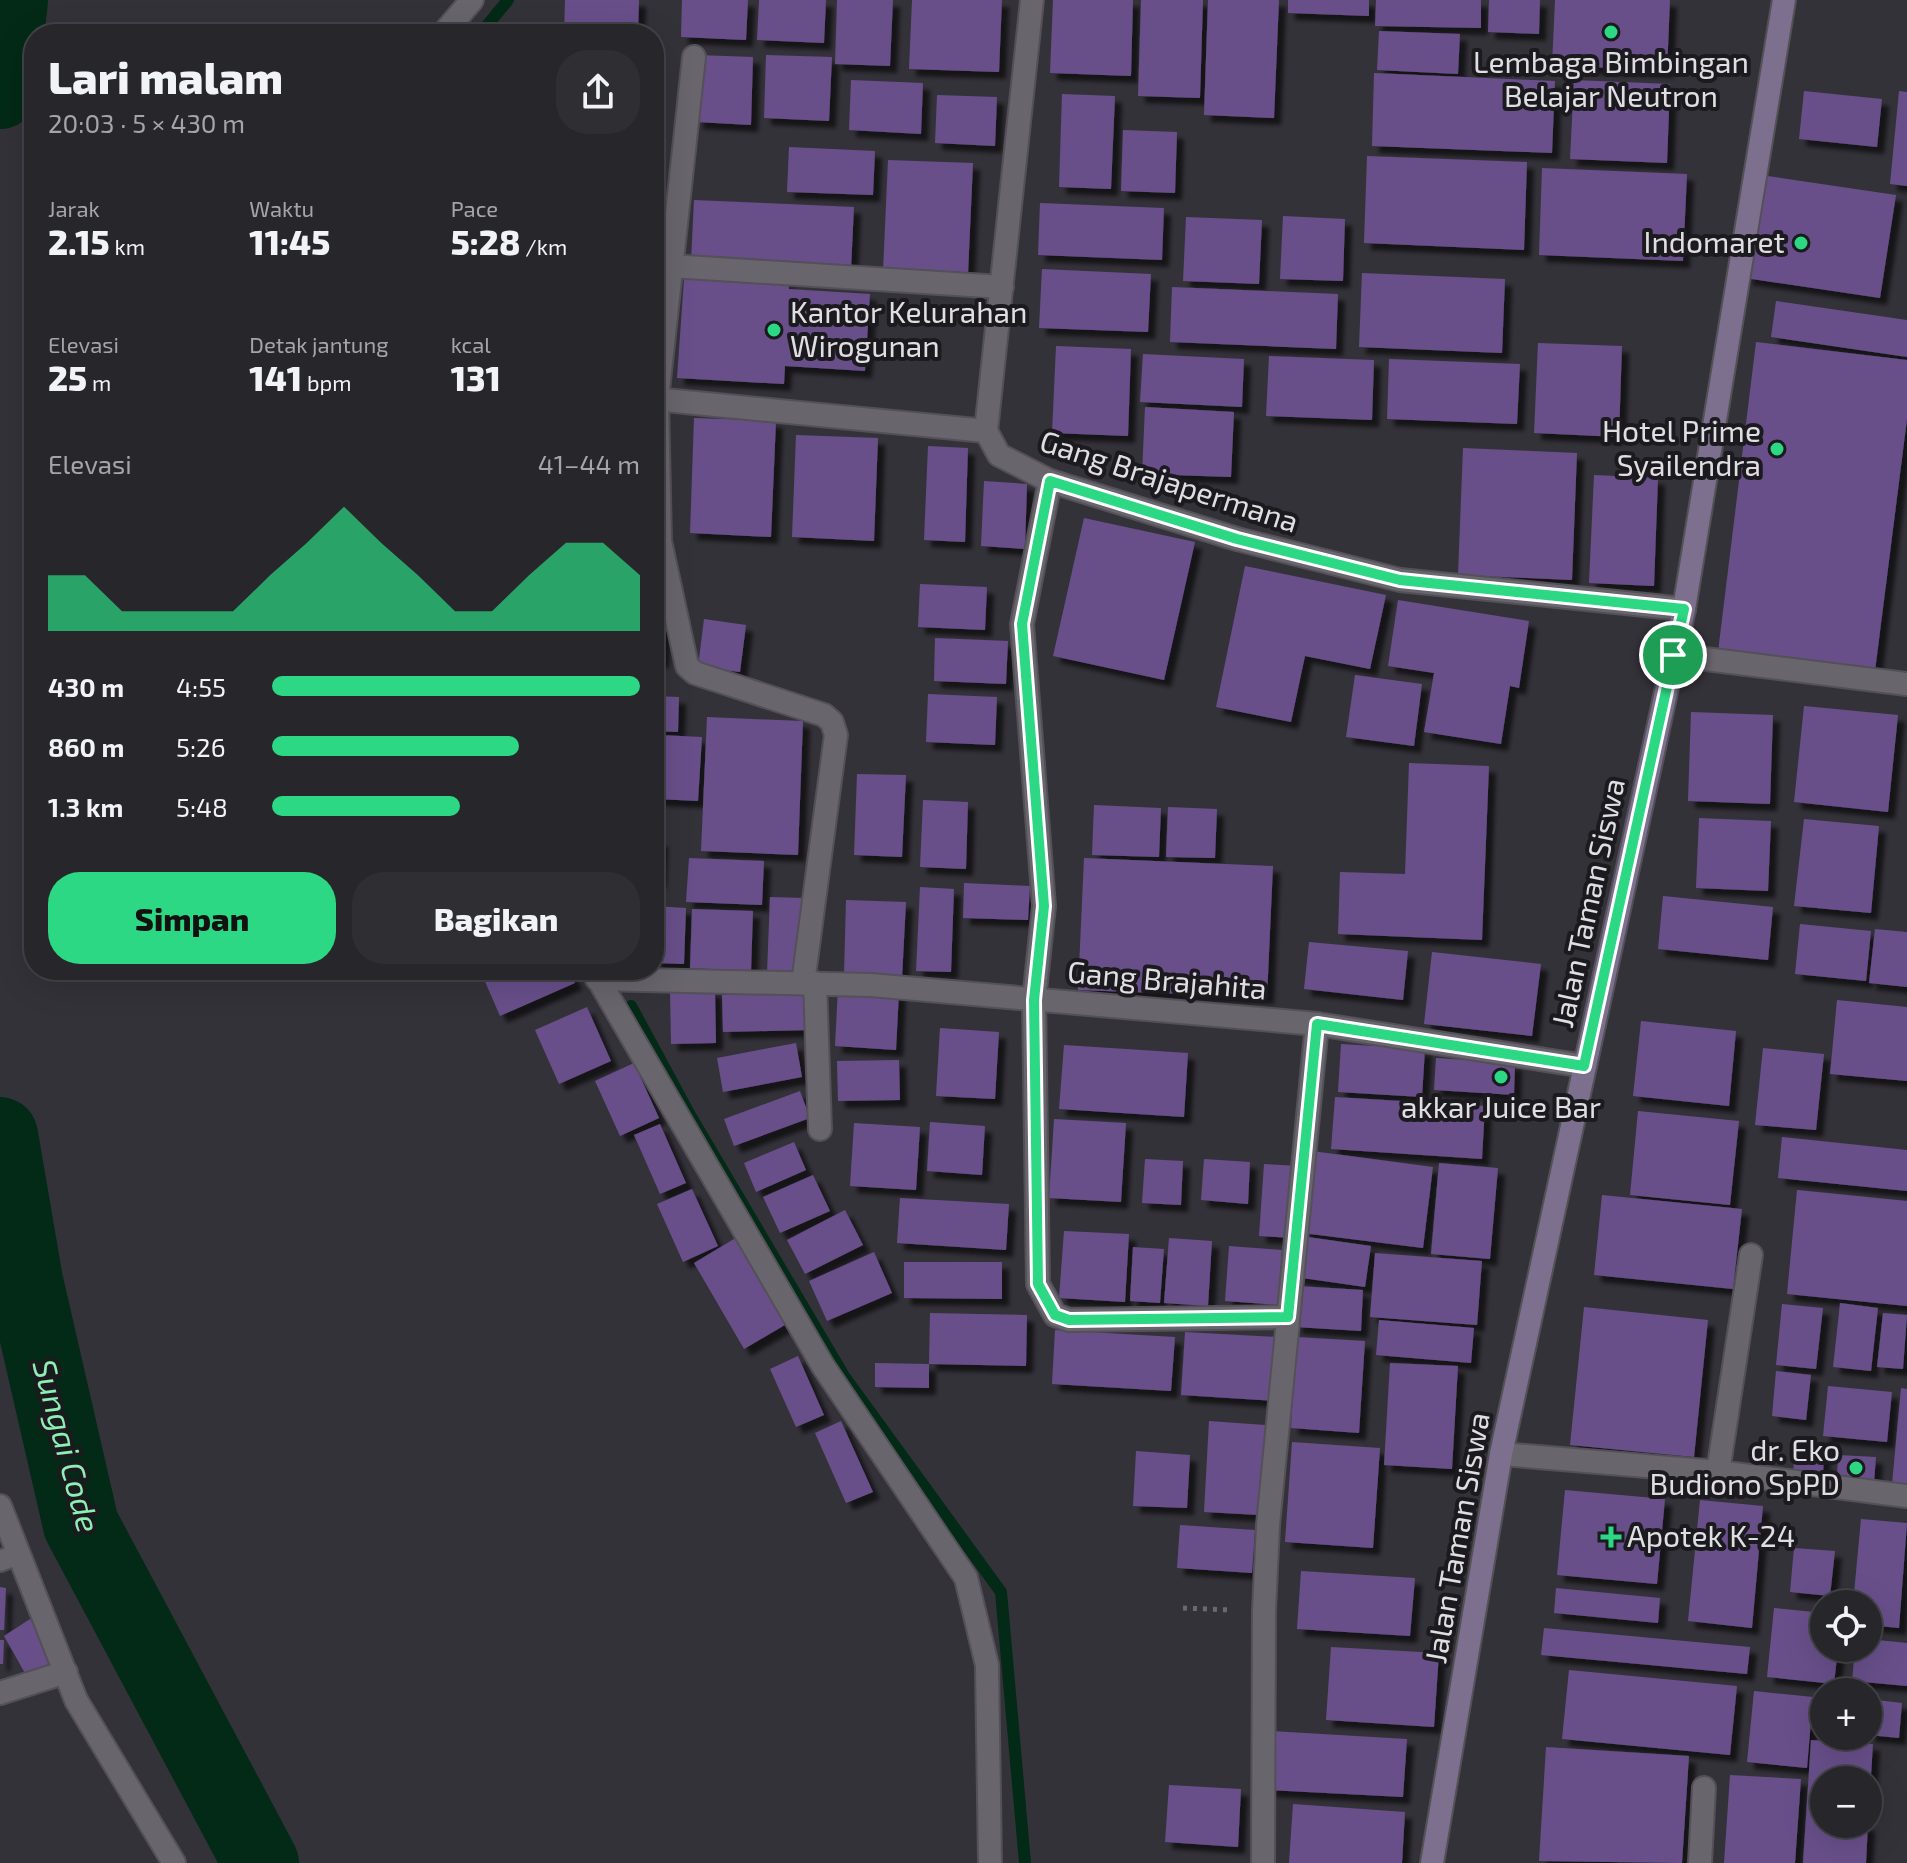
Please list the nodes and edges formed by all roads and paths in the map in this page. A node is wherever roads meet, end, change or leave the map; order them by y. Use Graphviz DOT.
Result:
graph roads {
  1 [pos="472,0"];
  2 [pos="1032,0"];
  3 [pos="1784,0"];
  4 [pos="452,24"];
  5 [pos="694,57"];
  6 [pos="671,266"];
  7 [pos="1002,287"];
  8 [pos="664,324"];
  9 [pos="664,400"];
  10 [pos="986,431"];
  11 [pos="1050,481"];
  12 [pos="664,560"];
  13 [pos="1684,609"];
  14 [pos="1673,655"];
  15 [pos="1907,684"];
  16 [pos="664,977"];
  17 [pos="598,980"];
  18 [pos="809,983"];
  19 [pos="1034,1000"];
  20 [pos="1317,1024"];
  21 [pos="1584,1066"];
  22 [pos="820,1129"];
  23 [pos="1751,1255"];
  24 [pos="1288,1317"];
  25 [pos="1501,1454"];
  26 [pos="1718,1472"];
  27 [pos="1907,1496"];
  28 [pos="0,1506"];
  29 [pos="9,1557"];
  30 [pos="1183,1608"];
  31 [pos="1264,1611"];
  32 [pos="66,1672"];
  33 [pos="0,1693"];
  34 [pos="1704,1788"];
  35 [pos="174,1863"];
  36 [pos="990,1863"];
  37 [pos="1263,1863"];
  38 [pos="1432,1863"];
  39 [pos="1700,1863"];
  1 -- 4 [label="street"];
  2 -- 7 [label="street"];
  3 -- 13 [label="main road, Jalan Taman Siswa"];
  5 -- 6 [label="street"];
  6 -- 7 [label="street"];
  6 -- 8 [label="street"];
  7 -- 10 [label="street"];
  9 -- 10 [label="street"];
  10 -- 11 [label="street, Gang Brajapermana"];
  11 -- 13 [label="street, Gang Brajapermana"];
  11 -- 19 [label="street"];
  12 -- 18 [label="street"];
  13 -- 14 [label="main road, Jalan Taman Siswa"];
  14 -- 15 [label="street"];
  14 -- 21 [label="main road, Jalan Taman Siswa"];
  16 -- 18 [label="street, Gang Brajahita"];
  17 -- 36 [label="street"];
  18 -- 19 [label="street, Gang Brajahita"];
  18 -- 22 [label="street"];
  19 -- 20 [label="street, Gang Brajahita"];
  19 -- 24 [label="street"];
  20 -- 21 [label="street, Gang Brajahita"];
  20 -- 24 [label="street"];
  21 -- 25 [label="main road, Jalan Taman Siswa"];
  23 -- 26 [label="street"];
  24 -- 31 [label="street"];
  25 -- 26 [label="street"];
  25 -- 38 [label="main road, Jalan Taman Siswa"];
  26 -- 27 [label="street"];
  28 -- 29 [label="street"];
  29 -- 32 [label="street"];
  30 -- 31 [label="path"];
  31 -- 37 [label="street"];
  32 -- 33 [label="street"];
  32 -- 35 [label="street"];
  34 -- 39 [label="street"];
}
